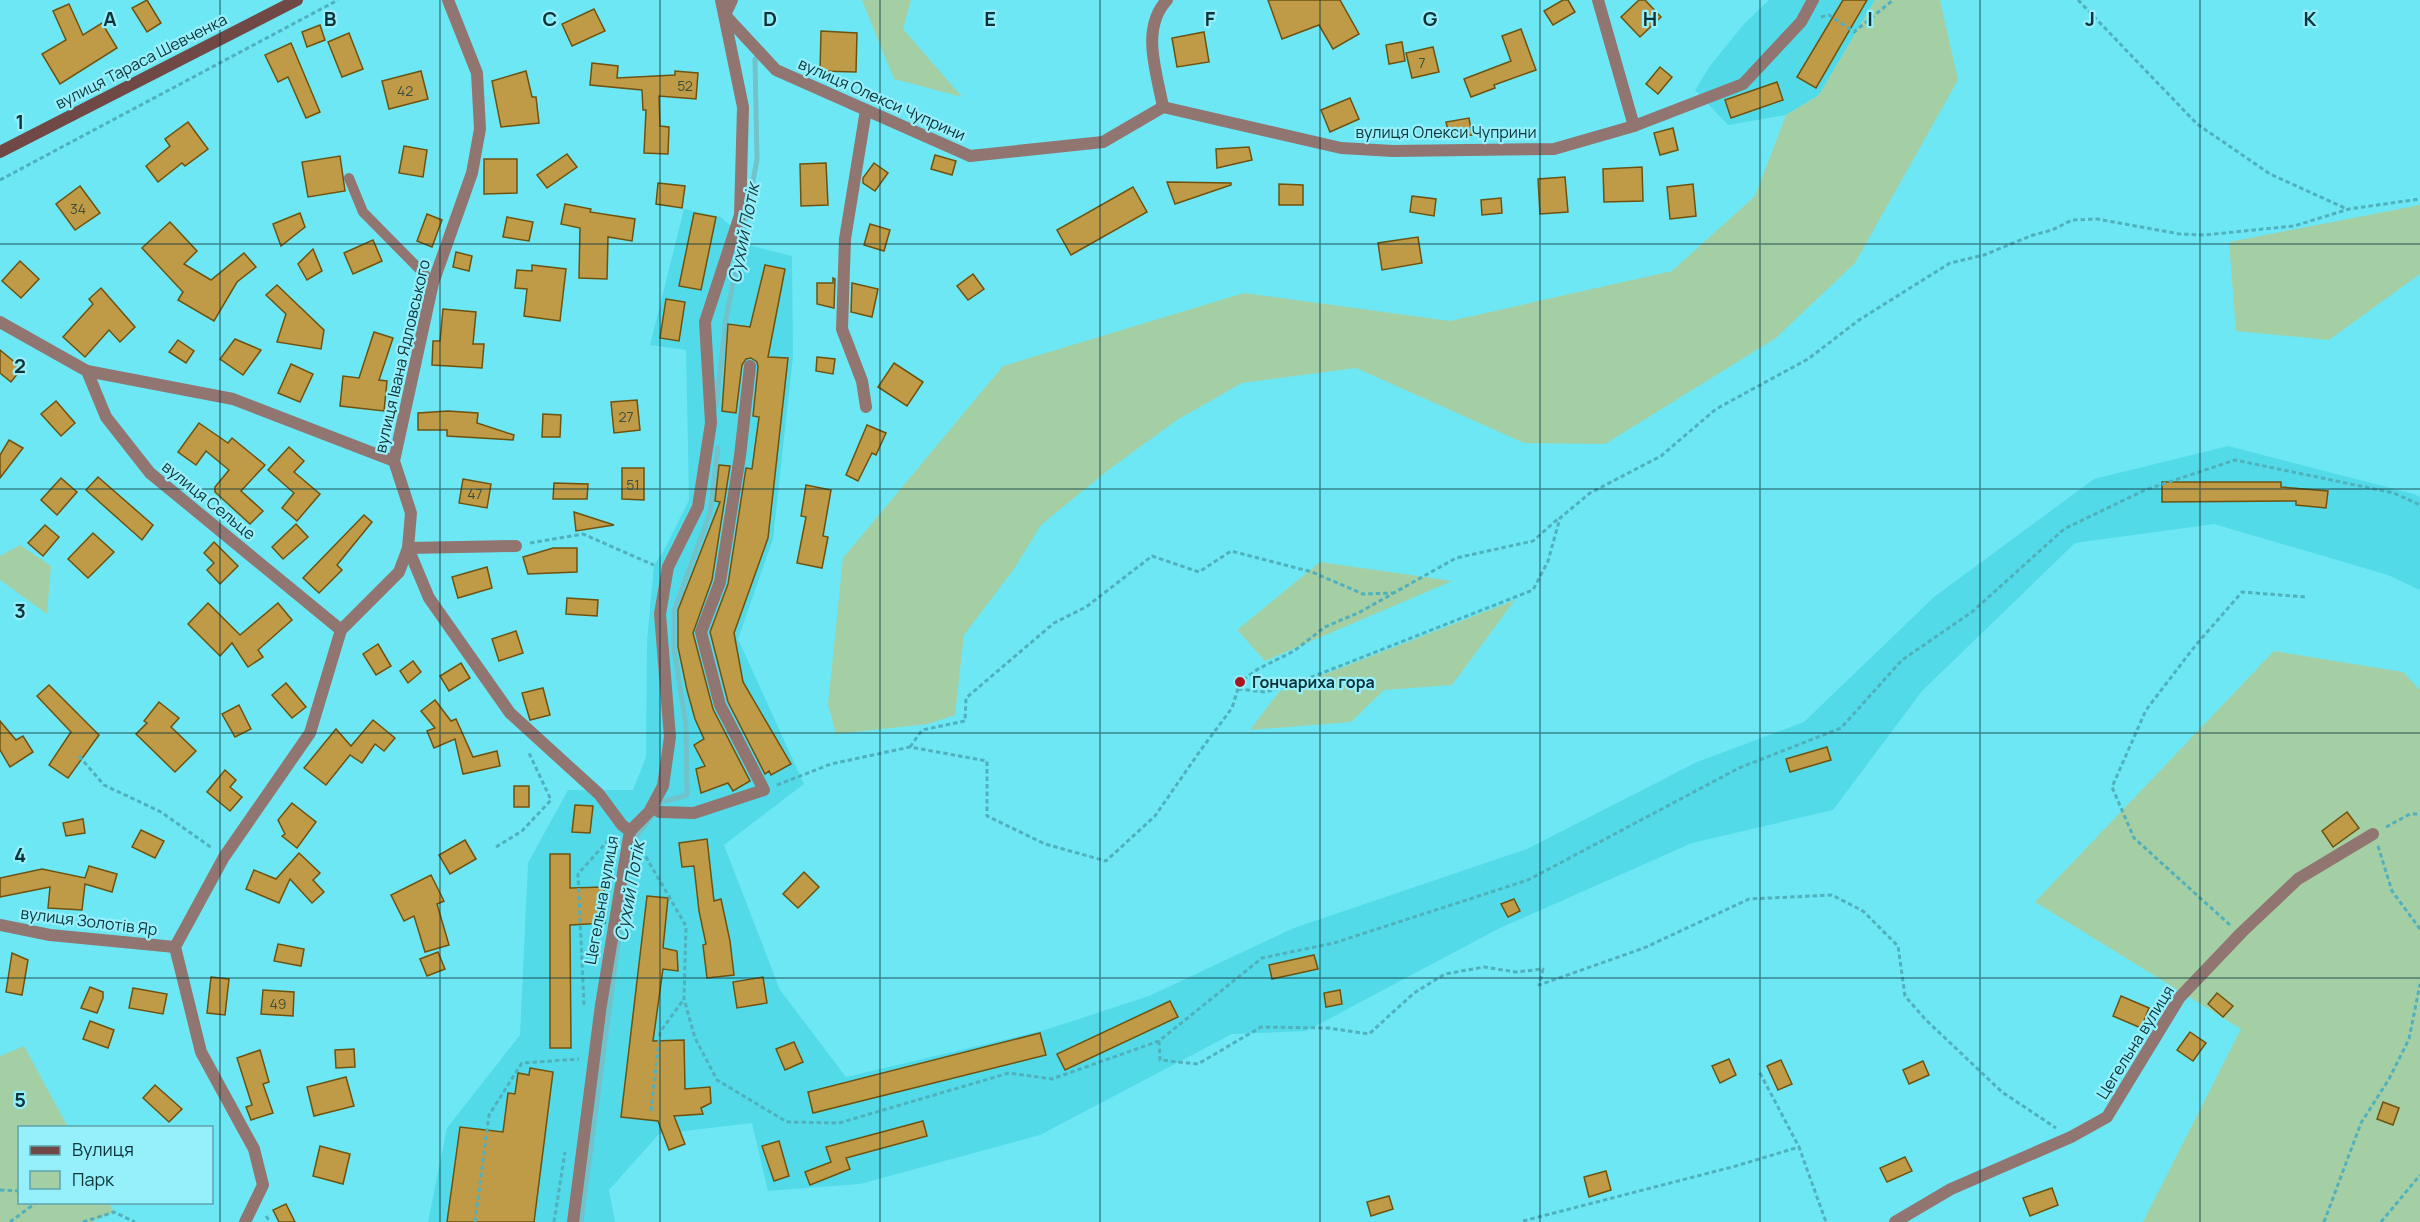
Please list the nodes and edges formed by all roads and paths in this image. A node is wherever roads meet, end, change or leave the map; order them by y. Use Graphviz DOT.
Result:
graph roads {
  1 [pos="297,0"];
  2 [pos="338,0"];
  3 [pos="448,0"];
  4 [pos="721,0"];
  5 [pos="732,0"];
  6 [pos="1167,0"];
  7 [pos="1598,0"];
  8 [pos="1813,0"];
  9 [pos="1893,0"];
  10 [pos="2078,0"];
  11 [pos="725,15"];
  12 [pos="1800,22"];
  13 [pos="1163,107"];
  14 [pos="866,110"];
  15 [pos="1634,126"];
  16 [pos="0,152"];
  17 [pos="349,178"];
  18 [pos="0,180"];
  19 [pos="2420,200"];
  20 [pos="2349,209"];
  21 [pos="433,283"];
  22 [pos="0,322"];
  23 [pos="750,366"];
  24 [pos="87,371"];
  25 [pos="866,407"];
  26 [pos="394,461"];
  27 [pos="2420,505"];
  28 [pos="1560,518"];
  29 [pos="516,546"];
  30 [pos="408,548"];
  31 [pos="668,567"];
  32 [pos="1394,593"];
  33 [pos="2306,597"];
  34 [pos="341,630"];
  35 [pos="1238,689"];
  36 [pos="525,744"];
  37 [pos="910,747"];
  38 [pos="79,756"];
  39 [pos="764,790"];
  40 [pos="659,812"];
  41 [pos="2420,814"];
  42 [pos="626,828"];
  43 [pos="2373,834"];
  44 [pos="495,847"];
  45 [pos="224,857"];
  46 [pos="0,925"];
  47 [pos="2420,929"];
  48 [pos="2242,932"];
  49 [pos="175,947"];
  50 [pos="2420,984"];
  51 [pos="684,999"];
  52 [pos="584,1011"];
  53 [pos="1159,1041"];
  54 [pos="579,1059"];
  55 [pos="1760,1073"];
  56 [pos="651,1111"];
  57 [pos="2071,1137"];
  58 [pos="1799,1147"];
  59 [pos="2420,1175"];
  60 [pos="0,1190"];
  61 [pos="18,1191"];
  62 [pos="37,1204"];
  63 [pos="1523,1221"];
  64 [pos="10,1222"];
  65 [pos="83,1222"];
  66 [pos="135,1222"];
  67 [pos="245,1222"];
  68 [pos="475,1222"];
  69 [pos="573,1222"];
  70 [pos="1826,1222"];
  71 [pos="1894,1222"];
  72 [pos="2324,1222"];
  73 [pos="2381,1222"];
  1 -- 16 [label="street, вулиця Тараса Шевченка"];
  2 -- 18 [label="path"];
  3 -- 21 [label="street, вулиця Івана Ядловського"];
  4 -- 11 [label="street, Цегельна вулиця"];
  5 -- 11 [label="street"];
  6 -- 13 [label="street"];
  7 -- 15 [label="street"];
  8 -- 12 [label="street, вулиця Олекси Чуприни"];
  9 -- 12 [label="path"];
  10 -- 20 [label="path"];
  11 -- 14 [label="street, вулиця Олекси Чуприни"];
  11 -- 31 [label="street, Цегельна вулиця"];
  12 -- 15 [label="street, вулиця Олекси Чуприни"];
  13 -- 14 [label="street, вулиця Олекси Чуприни"];
  13 -- 15 [label="street, вулиця Олекси Чуприни"];
  14 -- 25 [label="street"];
  17 -- 21 [label="lane"];
  19 -- 20 [label="path"];
  20 -- 28 [label="path"];
  21 -- 26 [label="street, вулиця Івана Ядловського"];
  22 -- 24 [label="street"];
  23 -- 39 [label="street"];
  24 -- 26 [label="street"];
  24 -- 34 [label="street, вулиця Сельце"];
  26 -- 30 [label="street, вулиця Івана Ядловського"];
  27 -- 53 [label="path"];
  28 -- 32 [label="path"];
  28 -- 35 [label="path"];
  29 -- 30 [label="street"];
  29 -- 31 [label="path"];
  30 -- 34 [label="street, вулиця Івана Ядловського"];
  30 -- 42 [label="street, вулиця Івана Ядловського"];
  31 -- 42 [label="street, Цегельна вулиця"];
  32 -- 35 [label="path"];
  32 -- 37 [label="path"];
  33 -- 48 [label="path"];
  34 -- 45 [label="street, вулиця Івана Ядловського"];
  35 -- 37 [label="path"];
  36 -- 44 [label="path"];
  37 -- 39 [label="path"];
  38 -- 45 [label="path"];
  39 -- 40 [label="street"];
  41 -- 43 [label="path"];
  42 -- 51 [label="path"];
  42 -- 52 [label="path"];
  42 -- 69 [label="street, Цегельна вулиця"];
  43 -- 47 [label="path"];
  43 -- 48 [label="street, Цегельна вулиця"];
  45 -- 49 [label="street, вулиця Івана Ядловського"];
  46 -- 49 [label="street, вулиця Золотів Яр"];
  48 -- 57 [label="street, Цегельна вулиця"];
  49 -- 67 [label="street"];
  50 -- 72 [label="path"];
  51 -- 53 [label="path"];
  51 -- 56 [label="path"];
  53 -- 57 [label="path"];
  54 -- 68 [label="path"];
  55 -- 58 [label="path"];
  57 -- 71 [label="street, Цегельна вулиця"];
  58 -- 63 [label="path"];
  58 -- 70 [label="path"];
  59 -- 73 [label="path"];
  60 -- 61 [label="path"];
  62 -- 64 [label="path"];
  65 -- 66 [label="path"];
}
